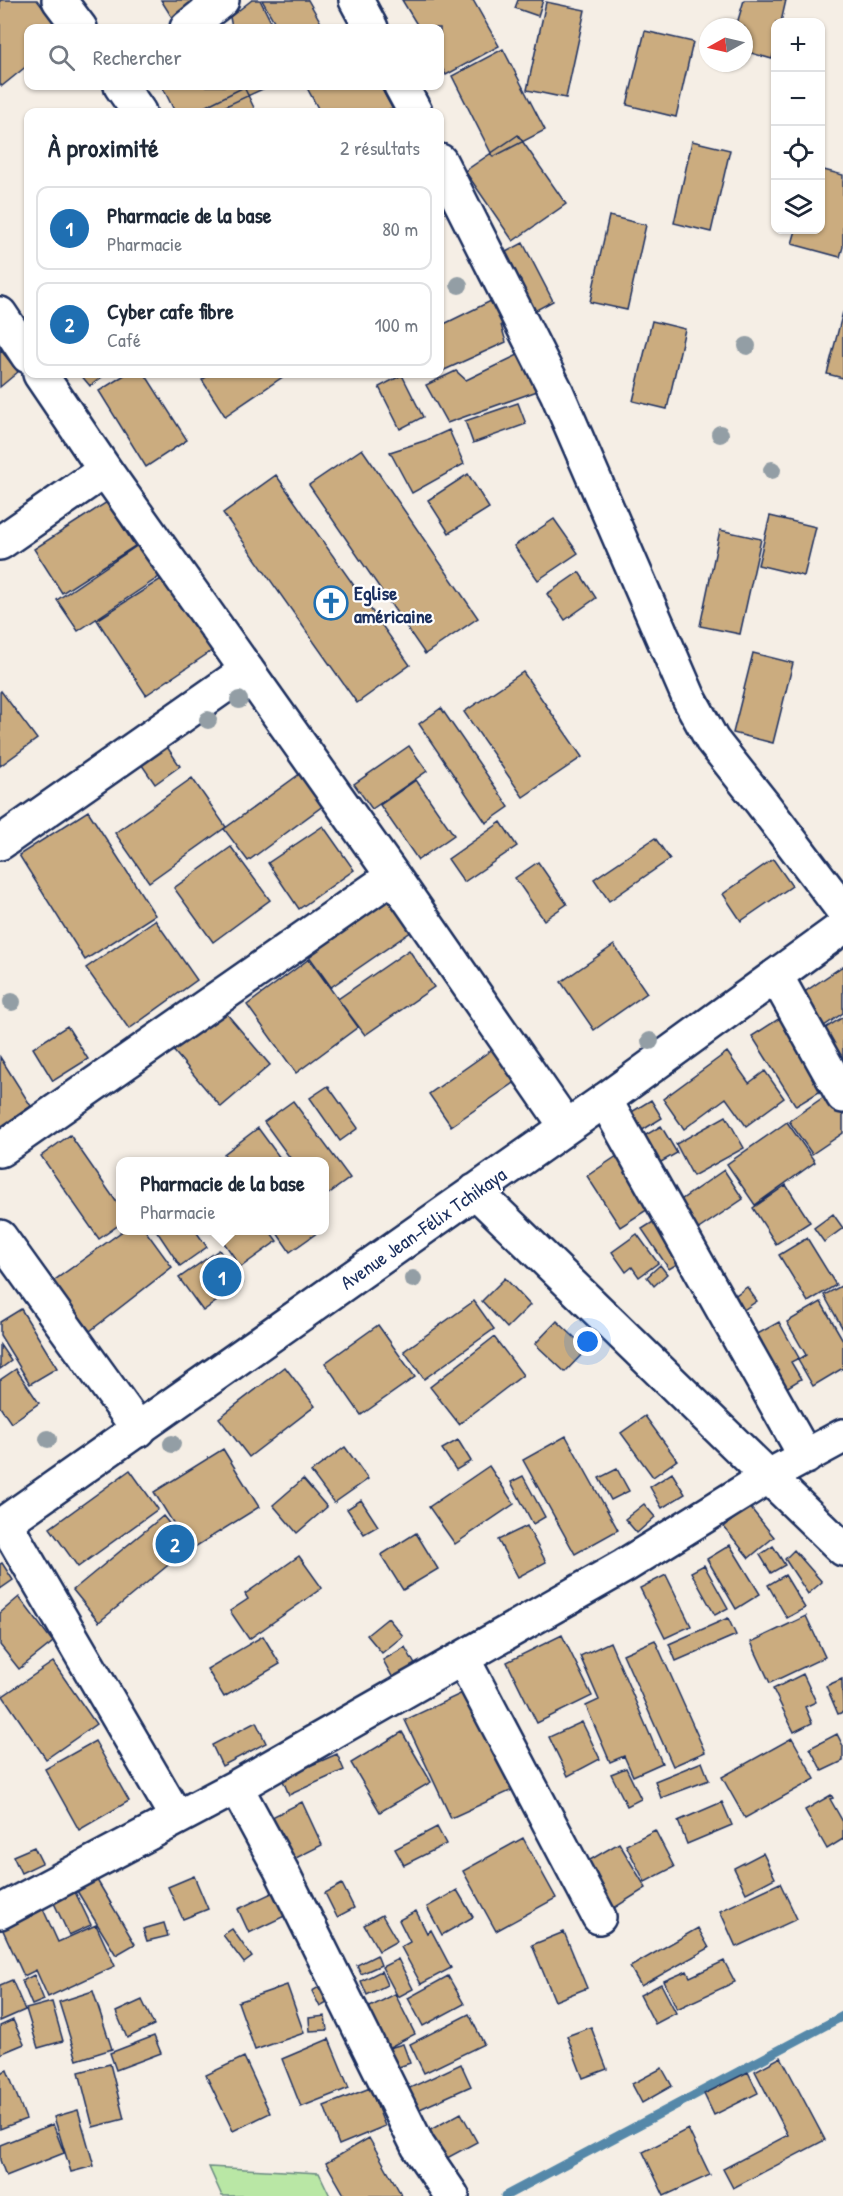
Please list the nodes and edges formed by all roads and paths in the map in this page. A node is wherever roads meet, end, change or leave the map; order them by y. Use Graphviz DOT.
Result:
graph roads {
  1 [pos="59,0"];
  2 [pos="222,0"];
  3 [pos="356,0"];
  4 [pos="77,24"];
  5 [pos="192,24"];
  6 [pos="369,24"];
  7 [pos="124,90"];
  8 [pos="403,90"];
  9 [pos="136,108"];
  10 [pos="413,108"];
  11 [pos="444,169"];
  12 [pos="0,314"];
  13 [pos="24,350"];
  14 [pos="43,378"];
  15 [pos="105,470"];
  16 [pos="0,543"];
  17 [pos="247,670"];
  18 [pos="0,843"];
  19 [pos="393,876"];
  20 [pos="843,910"];
  21 [pos="843,927"];
  22 [pos="776,976"];
  23 [pos="843,1096"];
  24 [pos="604,1100"];
  25 [pos="566,1126"];
  26 [pos="0,1150"];
  27 [pos="475,1191"];
  28 [pos="0,1237"];
  29 [pos="139,1430"];
  30 [pos="843,1436"];
  31 [pos="806,1457"];
  32 [pos="770,1476"];
  33 [pos="2,1525"];
  34 [pos="843,1549"];
  35 [pos="463,1659"];
  36 [pos="236,1788"];
  37 [pos="177,1818"];
  38 [pos="0,1912"];
  39 [pos="599,1917"];
  40 [pos="452,2196"];
  1 -- 4 [label="street"];
  2 -- 5 [label="street"];
  3 -- 6 [label="street"];
  7 -- 9 [label="street"];
  8 -- 10 [label="street"];
  11 -- 20 [label="street"];
  12 -- 13 [label="street"];
  14 -- 15 [label="street"];
  15 -- 16 [label="street"];
  15 -- 17 [label="street"];
  17 -- 18 [label="street"];
  17 -- 19 [label="street"];
  19 -- 25 [label="street"];
  19 -- 26 [label="street"];
  21 -- 22 [label="street, Avenue Jean-Félix Tchikaya"];
  22 -- 23 [label="street"];
  22 -- 24 [label="street, Avenue Jean-Félix Tchikaya"];
  24 -- 25 [label="street, Avenue Jean-Félix Tchikaya"];
  24 -- 31 [label="street"];
  25 -- 27 [label="street, Avenue Jean-Félix Tchikaya"];
  27 -- 29 [label="street, Avenue Jean-Félix Tchikaya"];
  27 -- 32 [label="street"];
  28 -- 29 [label="street"];
  29 -- 33 [label="street, Avenue Jean-Félix Tchikaya"];
  30 -- 31 [label="street"];
  31 -- 32 [label="street"];
  32 -- 34 [label="street"];
  32 -- 35 [label="street"];
  33 -- 37 [label="street"];
  35 -- 36 [label="street"];
  35 -- 39 [label="street"];
  36 -- 37 [label="street"];
  36 -- 40 [label="street"];
  37 -- 38 [label="street"];
}
